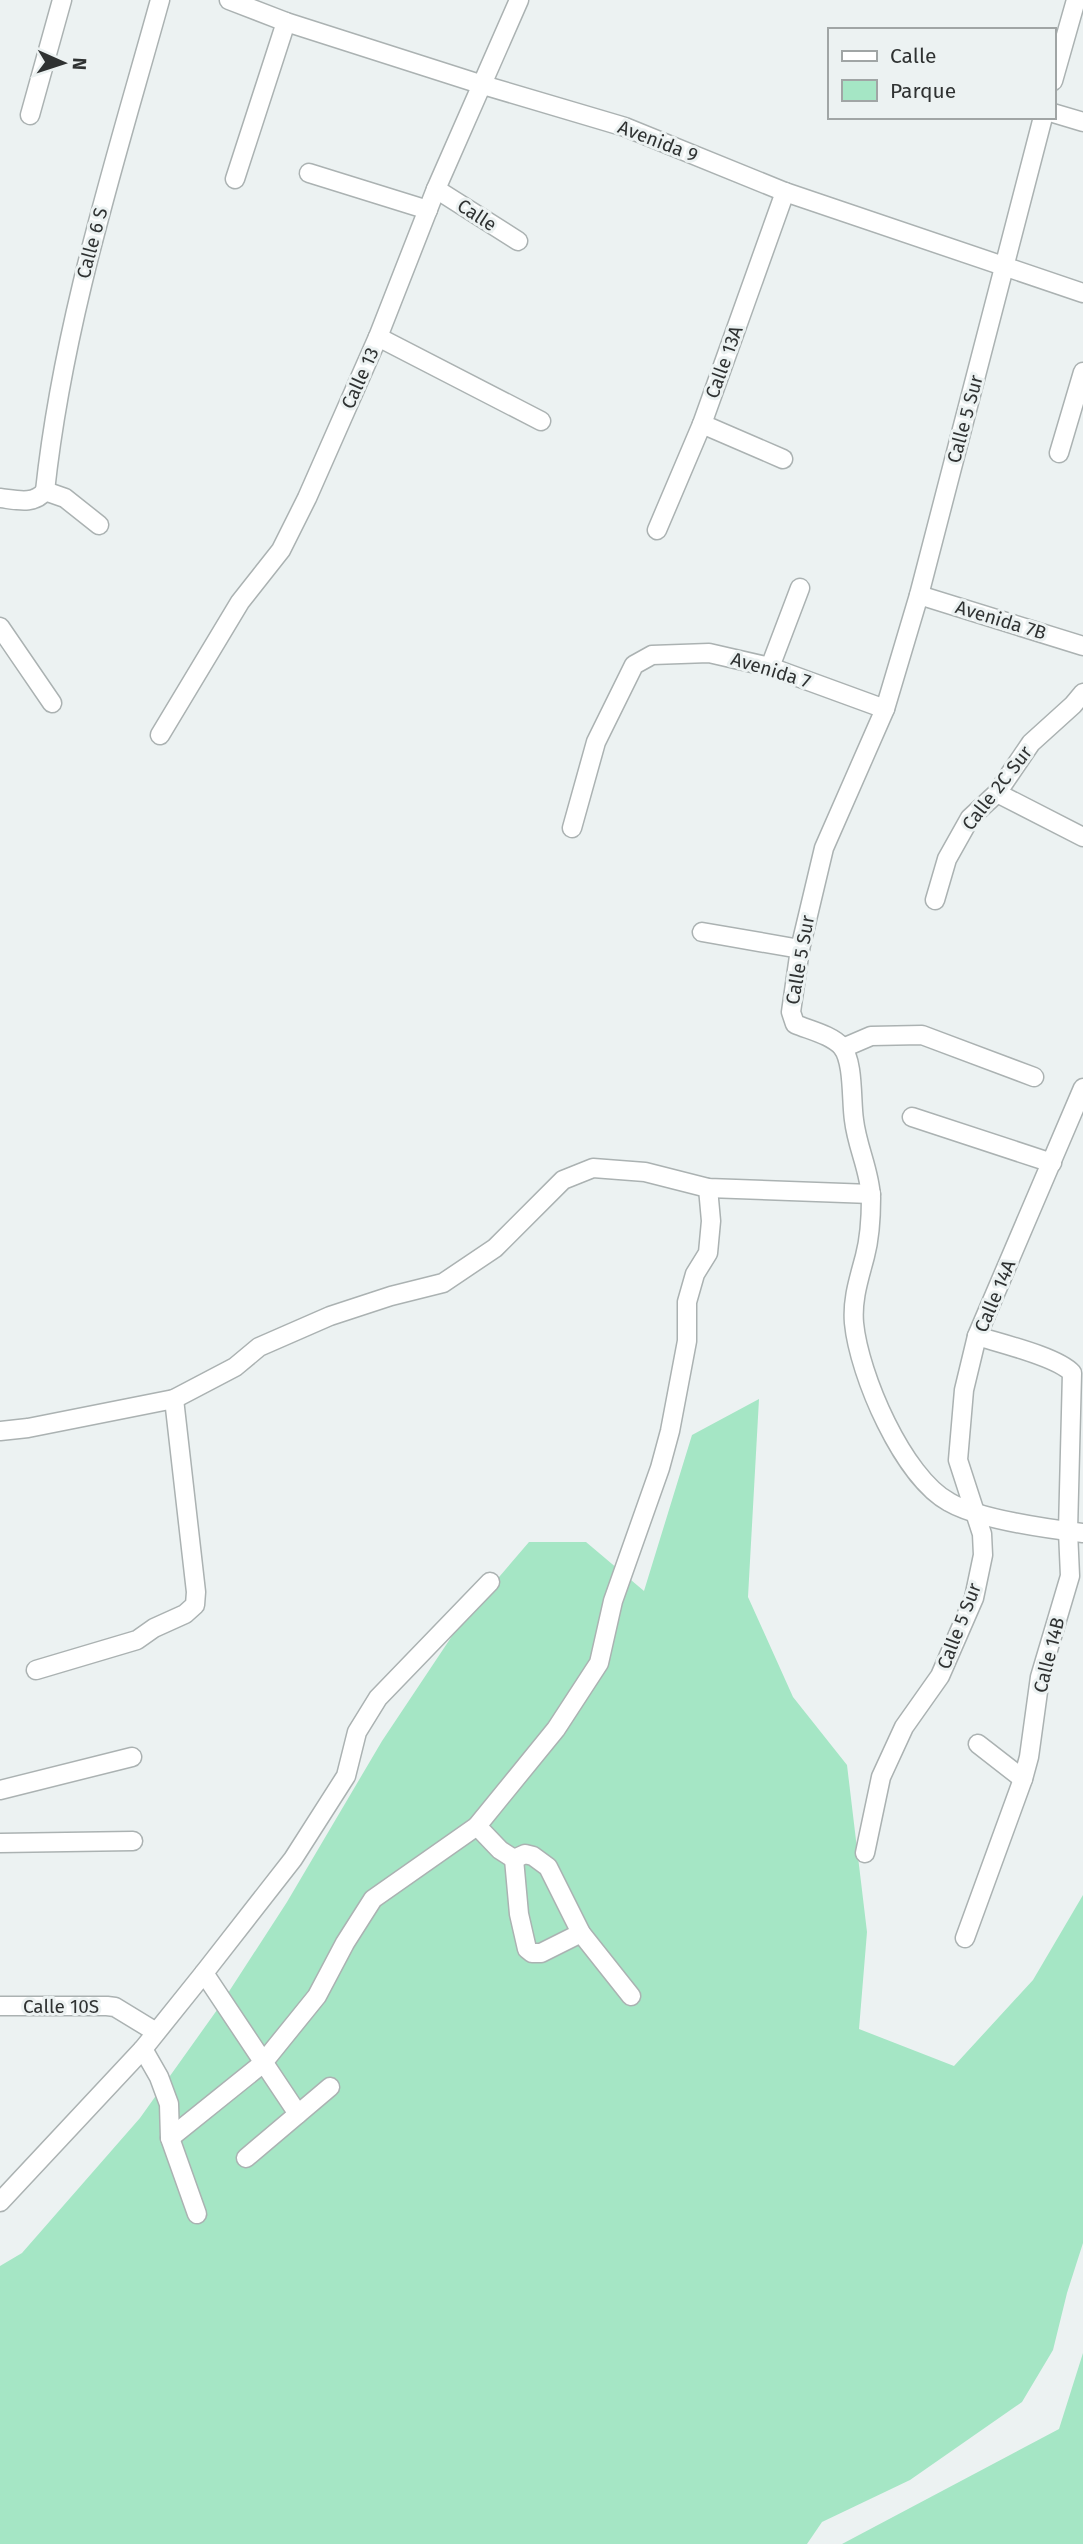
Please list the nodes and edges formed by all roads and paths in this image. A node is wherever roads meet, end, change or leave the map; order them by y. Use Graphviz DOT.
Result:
graph roads {
  1 [pos="62,0"];
  2 [pos="160,0"];
  3 [pos="229,0"];
  4 [pos="519,0"];
  5 [pos="1076,0"];
  6 [pos="286,22"];
  7 [pos="1055,74"];
  8 [pos="483,85"];
  9 [pos="1055,114"];
  10 [pos="30,115"];
  11 [pos="1042,119"];
  12 [pos="1083,122"];
  13 [pos="309,173"];
  14 [pos="235,179"];
  15 [pos="436,189"];
  16 [pos="785,192"];
  17 [pos="428,210"];
  18 [pos="518,241"];
  19 [pos="1005,265"];
  20 [pos="1083,293"];
  21 [pos="378,337"];
  22 [pos="1083,372"];
  23 [pos="541,421"];
  24 [pos="702,424"];
  25 [pos="1059,453"];
  26 [pos="783,459"];
  27 [pos="45,491"];
  28 [pos="0,498"];
  29 [pos="99,525"];
  30 [pos="657,530"];
  31 [pos="800,588"];
  32 [pos="919,594"];
  33 [pos="0,627"];
  34 [pos="1083,646"];
  35 [pos="770,667"];
  36 [pos="1083,693"];
  37 [pos="52,703"];
  38 [pos="885,709"];
  39 [pos="160,735"];
  40 [pos="997,793"];
  41 [pos="572,828"];
  42 [pos="1083,837"];
  43 [pos="935,900"];
  44 [pos="702,932"];
  45 [pos="800,949"];
  46 [pos="843,1048"];
  47 [pos="1034,1077"];
  48 [pos="1083,1088"];
  49 [pos="912,1117"];
  50 [pos="1052,1163"];
  51 [pos="709,1188"];
  52 [pos="871,1194"];
  53 [pos="977,1336"];
  54 [pos="174,1399"];
  55 [pos="0,1431"];
  56 [pos="976,1514"];
  57 [pos="1075,1532"];
  58 [pos="490,1582"];
  59 [pos="36,1670"];
  60 [pos="978,1744"];
  61 [pos="132,1758"];
  62 [pos="1023,1779"];
  63 [pos="0,1790"];
  64 [pos="477,1826"];
  65 [pos="134,1841"];
  66 [pos="0,1843"];
  67 [pos="865,1853"];
  68 [pos="514,1859"];
  69 [pos="581,1933"];
  70 [pos="965,1938"];
  71 [pos="204,1973"];
  72 [pos="631,1996"];
  73 [pos="0,2006"];
  74 [pos="156,2032"];
  75 [pos="143,2049"];
  76 [pos="262,2064"];
  77 [pos="330,2087"];
  78 [pos="298,2114"];
  79 [pos="170,2138"];
  80 [pos="246,2158"];
  81 [pos="0,2202"];
  82 [pos="197,2214"];
  1 -- 10 [label="street"];
  2 -- 27 [label="street, Calle 6 S"];
  3 -- 6 [label="street, Avenida 9"];
  4 -- 8 [label="street, Calle 13"];
  5 -- 7 [label="street"];
  6 -- 8 [label="street, Avenida 9"];
  6 -- 14 [label="street"];
  8 -- 15 [label="street, Calle 13"];
  8 -- 16 [label="street, Avenida 9"];
  9 -- 12 [label="street"];
  11 -- 19 [label="street, Calle 5 Sur"];
  13 -- 17 [label="street"];
  15 -- 17 [label="street, Calle 13"];
  15 -- 18 [label="street, Calle"];
  16 -- 19 [label="street, Avenida 9"];
  16 -- 24 [label="street, Calle 13A"];
  17 -- 21 [label="street, Calle 13"];
  19 -- 20 [label="street, Avenida 9"];
  19 -- 32 [label="street, Calle 5 Sur"];
  21 -- 23 [label="street"];
  21 -- 39 [label="street, Calle 13"];
  22 -- 25 [label="street"];
  24 -- 26 [label="street"];
  24 -- 30 [label="street, Calle 13A"];
  27 -- 28 [label="street"];
  27 -- 29 [label="street"];
  31 -- 35 [label="street"];
  32 -- 34 [label="street, Avenida 7B"];
  32 -- 38 [label="street, Calle 5 Sur"];
  33 -- 37 [label="street"];
  35 -- 38 [label="street, Avenida 7"];
  35 -- 41 [label="street, Avenida 7"];
  36 -- 40 [label="street, Calle 2C Sur"];
  38 -- 45 [label="street, Calle 5 Sur"];
  40 -- 42 [label="street"];
  40 -- 43 [label="street, Calle 2C Sur"];
  44 -- 45 [label="street"];
  45 -- 46 [label="street, Calle 5 Sur"];
  46 -- 47 [label="street"];
  46 -- 52 [label="street"];
  48 -- 50 [label="street, Calle 14A"];
  49 -- 50 [label="street"];
  50 -- 53 [label="street, Calle 14A"];
  51 -- 52 [label="street"];
  51 -- 54 [label="street"];
  51 -- 64 [label="street"];
  52 -- 56 [label="street"];
  53 -- 56 [label="street, Calle 14A"];
  53 -- 57 [label="street, Calle 14B"];
  54 -- 55 [label="street"];
  54 -- 59 [label="street"];
  56 -- 57 [label="street"];
  56 -- 67 [label="street, Calle 5 Sur"];
  57 -- 62 [label="street, Calle 14B"];
  58 -- 71 [label="street"];
  60 -- 62 [label="street"];
  61 -- 63 [label="street"];
  62 -- 70 [label="street, Calle 14B"];
  64 -- 68 [label="street"];
  64 -- 76 [label="street"];
  65 -- 66 [label="street"];
  68 -- 69 [label="street"];
  68 -- 69 [label="street"];
  69 -- 72 [label="street"];
  71 -- 74 [label="street"];
  71 -- 76 [label="street"];
  73 -- 74 [label="street, Calle 10S"];
  74 -- 75 [label="street"];
  75 -- 79 [label="street"];
  75 -- 81 [label="street"];
  76 -- 78 [label="street"];
  76 -- 79 [label="street"];
  77 -- 78 [label="street"];
  78 -- 80 [label="street"];
  79 -- 82 [label="street"];
}
